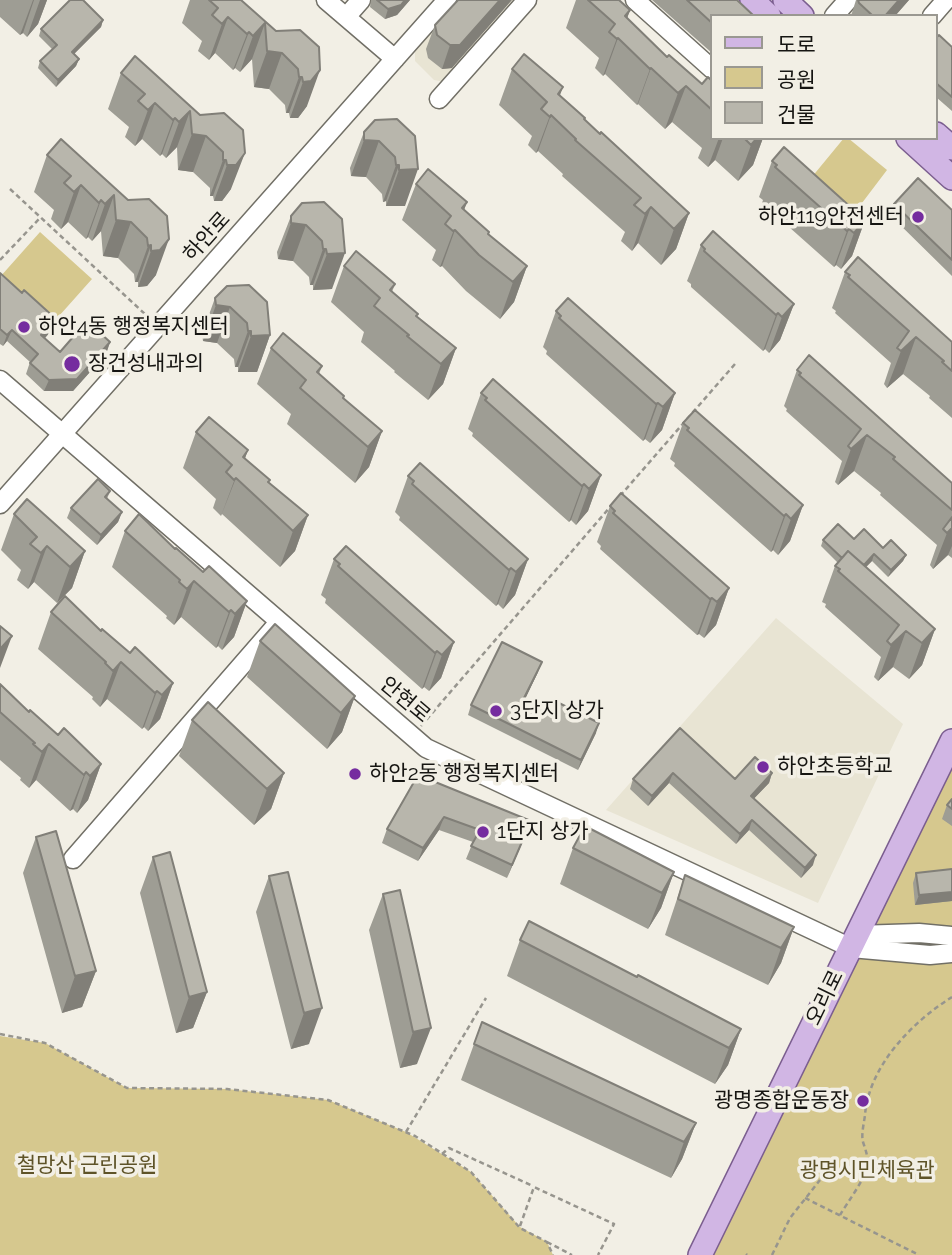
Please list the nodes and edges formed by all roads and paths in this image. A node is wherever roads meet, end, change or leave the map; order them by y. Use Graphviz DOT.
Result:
graph roads {
  1 [pos="326,0"];
  2 [pos="361,0"];
  3 [pos="447,0"];
  4 [pos="527,0"];
  5 [pos="635,0"];
  6 [pos="752,0"];
  7 [pos="785,0"];
  8 [pos="848,0"];
  9 [pos="946,0"];
  10 [pos="767,14"];
  11 [pos="800,14"];
  12 [pos="836,14"];
  13 [pos="934,14"];
  14 [pos="346,17"];
  15 [pos="394,59"];
  16 [pos="710,67"];
  17 [pos="439,99"];
  18 [pos="938,136"];
  19 [pos="910,140"];
  20 [pos="952,148"];
  21 [pos="952,178"];
  22 [pos="9,189"];
  23 [pos="40,219"];
  24 [pos="0,260"];
  25 [pos="158,326"];
  26 [pos="734,364"];
  27 [pos="0,380"];
  28 [pos="62,434"];
  29 [pos="0,503"];
  30 [pos="279,622"];
  31 [pos="412,736"];
  32 [pos="952,741"];
  33 [pos="73,859"];
  34 [pos="952,936"];
  35 [pos="854,942"];
  36 [pos="952,953"];
  37 [pos="952,997"];
  38 [pos="486,998"];
  39 [pos="0,1034"];
  40 [pos="406,1132"];
  41 [pos="442,1154"];
  42 [pos="820,1180"];
  43 [pos="534,1187"];
  44 [pos="805,1198"];
  45 [pos="839,1215"];
  46 [pos="520,1227"];
  47 [pos="547,1242"];
  48 [pos="553,1255"];
  49 [pos="572,1255"];
  50 [pos="598,1255"];
  51 [pos="700,1255"];
  52 [pos="772,1255"];
  53 [pos="919,1255"];
  1 -- 14 [label="street"];
  2 -- 14 [label="street"];
  3 -- 15 [label="street, 하안로"];
  4 -- 17 [label="street"];
  5 -- 16 [label="street"];
  6 -- 10 [label="main road"];
  7 -- 11 [label="main road"];
  8 -- 12 [label="street"];
  9 -- 13 [label="street"];
  14 -- 15 [label="street"];
  15 -- 25 [label="street, 하안로"];
  18 -- 20 [label="main road"];
  19 -- 21 [label="main road"];
  22 -- 23 [label="path"];
  23 -- 24 [label="path"];
  23 -- 25 [label="path"];
  25 -- 28 [label="street, 하안로"];
  26 -- 31 [label="path"];
  27 -- 28 [label="street, 안현로"];
  28 -- 29 [label="street, 하안로"];
  28 -- 30 [label="street, 안현로"];
  30 -- 31 [label="street, 안현로"];
  30 -- 33 [label="street"];
  31 -- 35 [label="street, 안현로"];
  32 -- 35 [label="main road, 오리로"];
  34 -- 35 [label="street"];
  35 -- 36 [label="street"];
  35 -- 51 [label="main road, 오리로"];
  37 -- 45 [label="path"];
  38 -- 40 [label="path"];
  39 -- 40 [label="path"];
  40 -- 41 [label="path"];
  41 -- 43 [label="path"];
  41 -- 46 [label="path"];
  42 -- 44 [label="path"];
  43 -- 46 [label="path"];
  43 -- 50 [label="path"];
  44 -- 45 [label="path"];
  44 -- 52 [label="path"];
  45 -- 53 [label="path"];
  46 -- 47 [label="path"];
  47 -- 48 [label="path"];
  47 -- 49 [label="path"];
}
